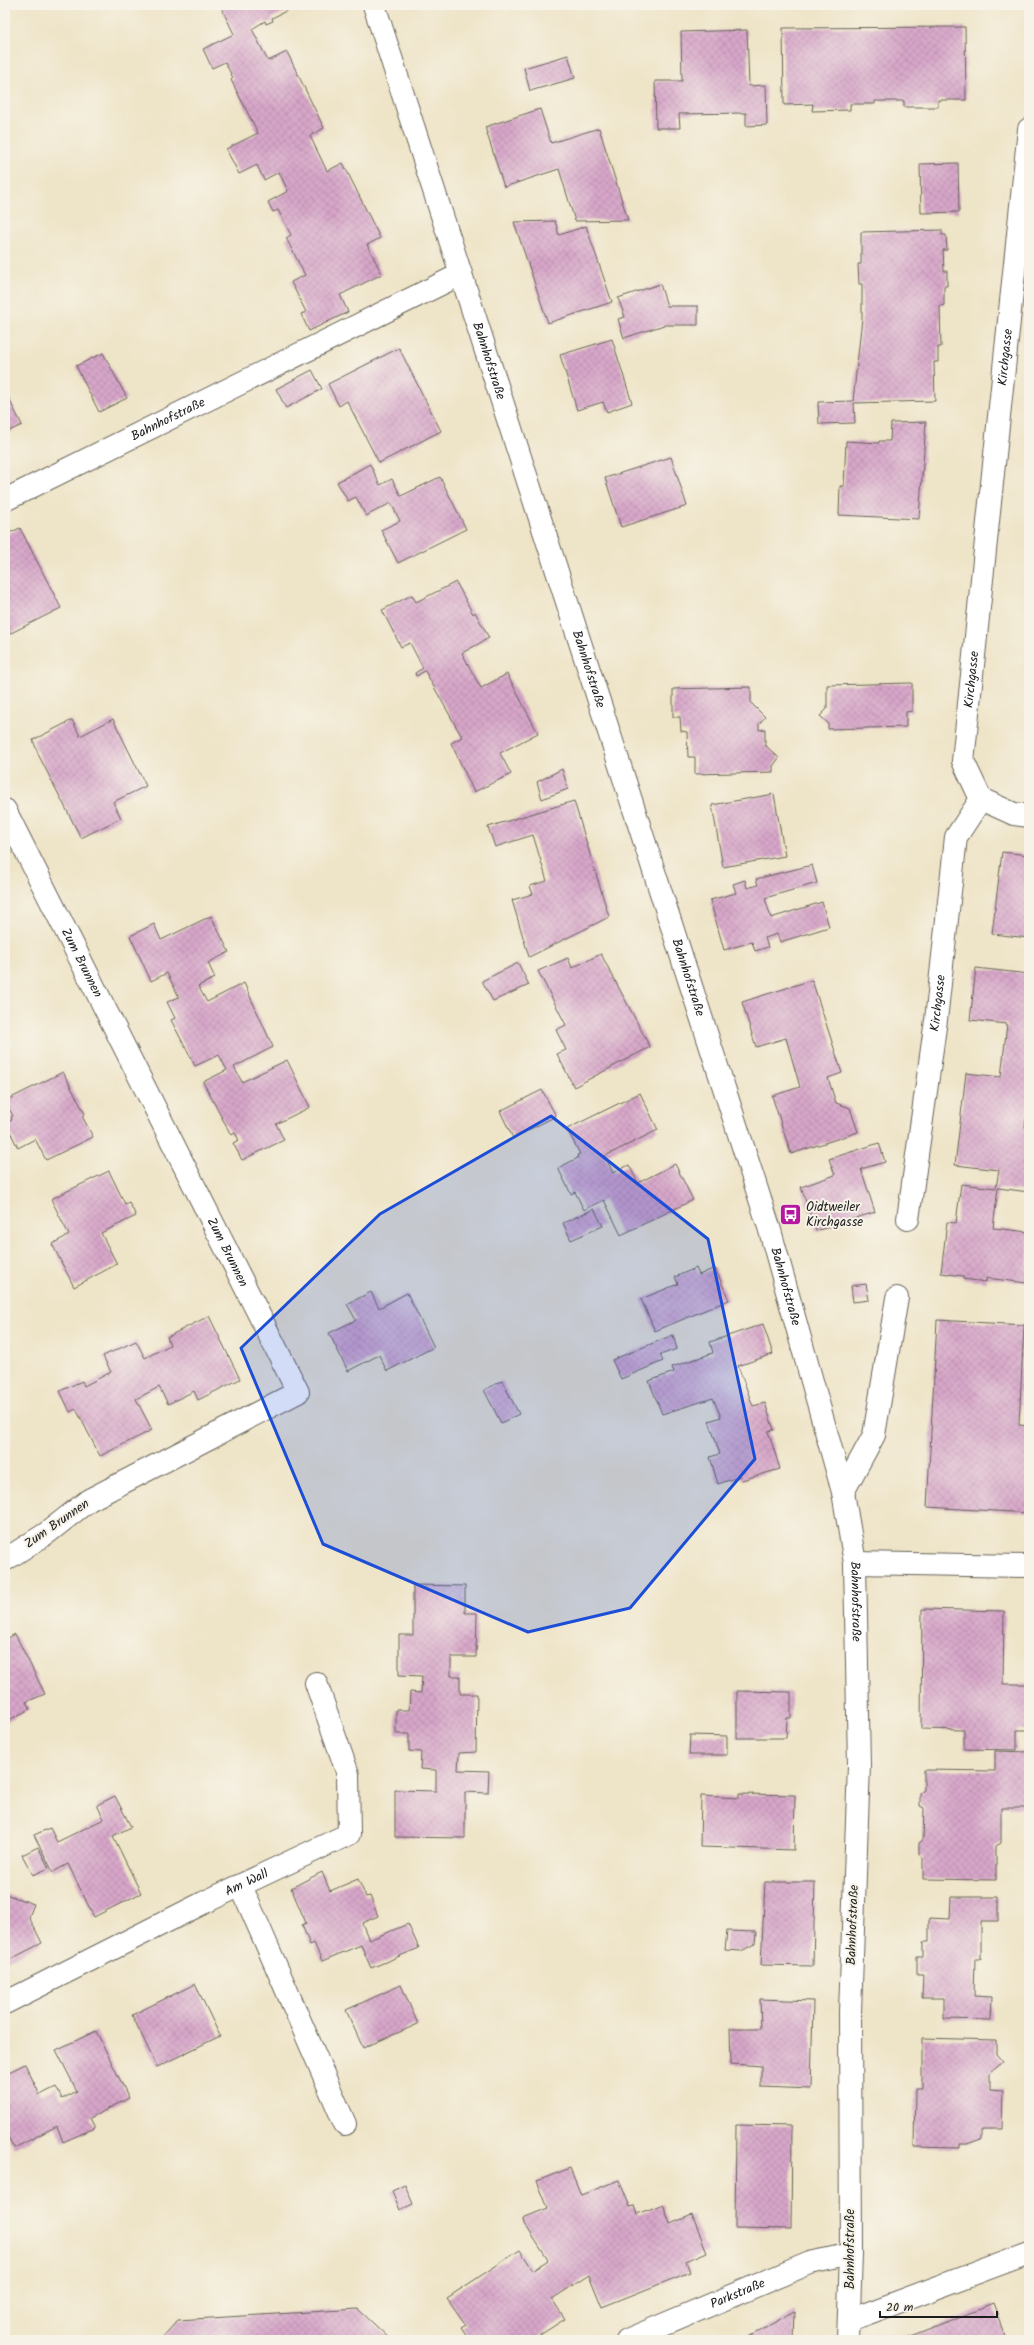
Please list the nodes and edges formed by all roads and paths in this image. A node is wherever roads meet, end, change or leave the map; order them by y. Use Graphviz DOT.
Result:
graph roads {
  1 [pos="374,5"];
  2 [pos="1029,129"];
  3 [pos="460,274"];
  4 [pos="5,500"];
  5 [pos="981,799"];
  6 [pos="5,810"];
  7 [pos="1029,816"];
  8 [pos="908,1219"];
  9 [pos="897,1298"];
  10 [pos="843,1492"];
  11 [pos="5,1560"];
  12 [pos="855,1563"];
  13 [pos="1029,1566"];
  14 [pos="316,1683"];
  15 [pos="241,1886"];
  16 [pos="5,2003"];
  17 [pos="345,2124"];
  18 [pos="1029,2253"];
  19 [pos="851,2254"];
  20 [pos="849,2330"];
  21 [pos="627,2340"];
  1 -- 3 [label="street, Bahnhofstraße"];
  2 -- 5 [label="street, Kirchgasse"];
  3 -- 4 [label="street, Bahnhofstraße"];
  3 -- 10 [label="street, Bahnhofstraße"];
  5 -- 7 [label="street"];
  5 -- 8 [label="street, Kirchgasse"];
  6 -- 11 [label="street, Zum Brunnen"];
  9 -- 10 [label="street"];
  10 -- 12 [label="street, Bahnhofstraße"];
  12 -- 13 [label="street"];
  12 -- 19 [label="street, Bahnhofstraße"];
  14 -- 15 [label="street, Am Wall"];
  15 -- 16 [label="street, Am Wall"];
  15 -- 17 [label="street"];
  18 -- 20 [label="street"];
  19 -- 20 [label="street, Bahnhofstraße"];
  19 -- 21 [label="street, Parkstraße"];
}
